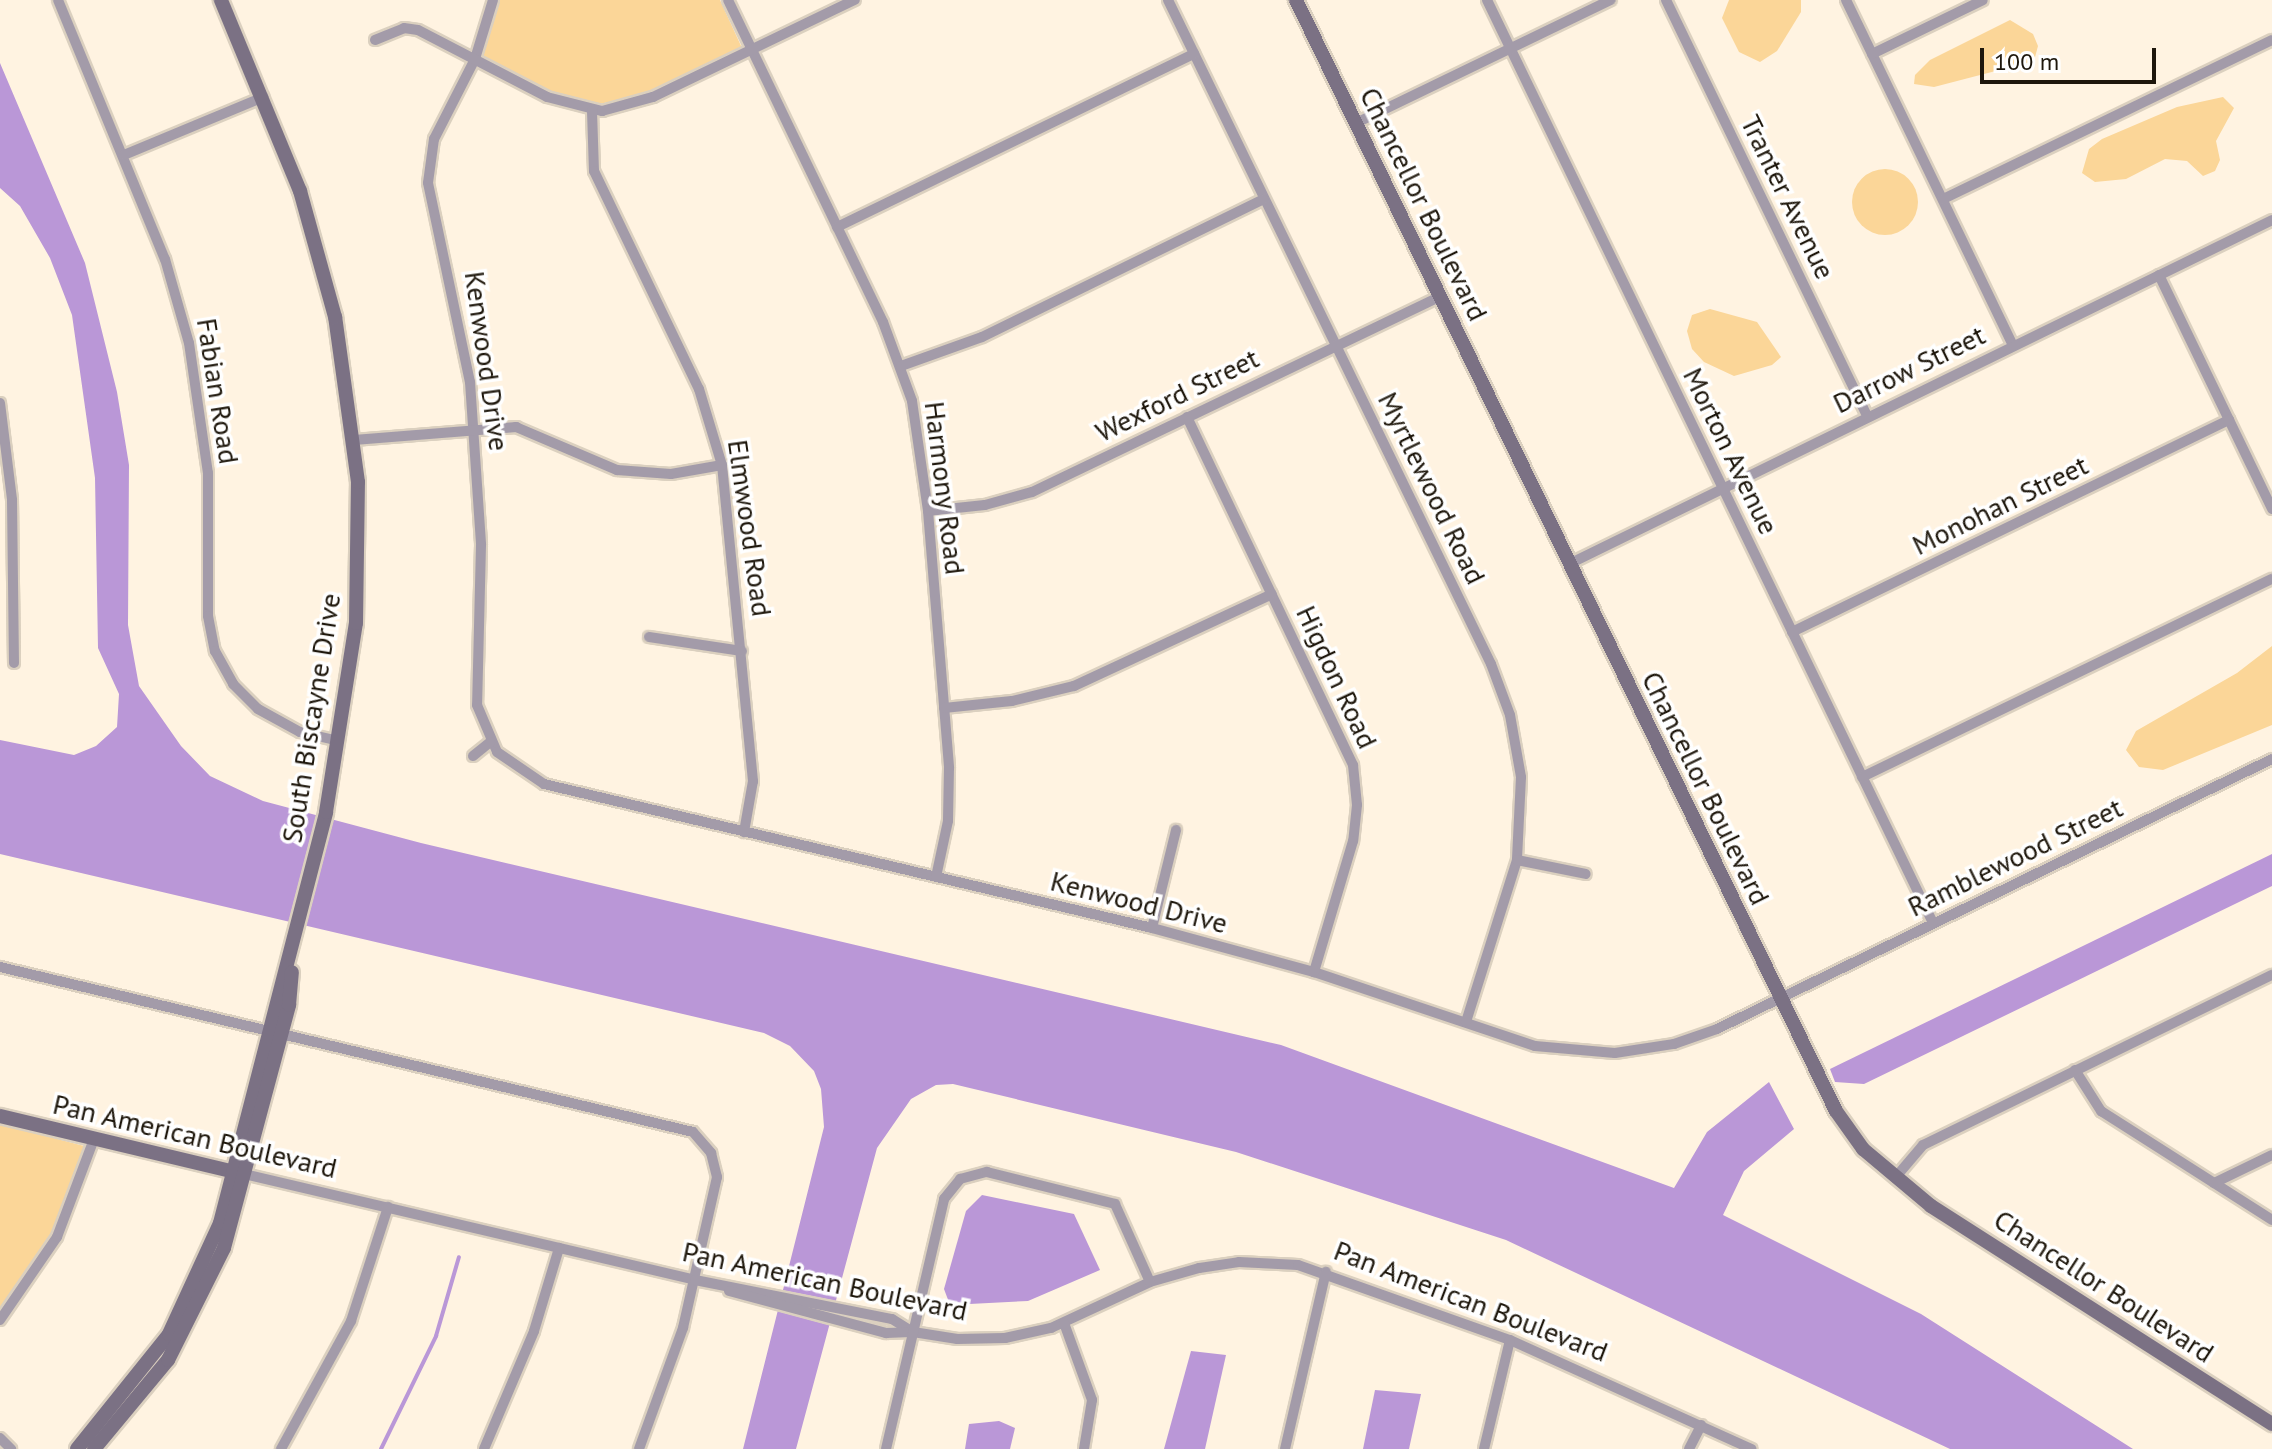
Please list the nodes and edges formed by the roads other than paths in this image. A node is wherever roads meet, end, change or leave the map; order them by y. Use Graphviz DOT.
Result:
graph roads {
  1 [pos="58,0"];
  2 [pos="221,0"];
  3 [pos="493,0"];
  4 [pos="728,0"];
  5 [pos="855,0"];
  6 [pos="1168,0"];
  7 [pos="1296,0"];
  8 [pos="1487,0"];
  9 [pos="1611,0"];
  10 [pos="1666,0"];
  11 [pos="1846,0"];
  12 [pos="1983,0"];
  13 [pos="375,40"];
  14 [pos="2272,40"];
  15 [pos="1510,49"];
  16 [pos="751,50"];
  17 [pos="1194,54"];
  18 [pos="1872,54"];
  19 [pos="475,59"];
  20 [pos="263,97"];
  21 [pos="592,111"];
  22 [pos="1356,123"];
  23 [pos="124,155"];
  24 [pos="1264,199"];
  25 [pos="1943,199"];
  26 [pos="2272,220"];
  27 [pos="837,227"];
  28 [pos="2159,275"];
  29 [pos="1439,297"];
  30 [pos="2013,345"];
  31 [pos="1336,346"];
  32 [pos="901,366"];
  33 [pos="0,403"];
  34 [pos="1867,416"];
  35 [pos="1187,417"];
  36 [pos="2229,420"];
  37 [pos="474,429"];
  38 [pos="354,440"];
  39 [pos="722,465"];
  40 [pos="1722,486"];
  41 [pos="2272,509"];
  42 [pos="928,511"];
  43 [pos="1569,564"];
  44 [pos="2272,579"];
  45 [pos="1272,594"];
  46 [pos="1792,632"];
  47 [pos="649,637"];
  48 [pos="742,651"];
  49 [pos="14,663"];
  50 [pos="944,708"];
  51 [pos="339,741"];
  52 [pos="490,742"];
  53 [pos="473,756"];
  54 [pos="2272,759"];
  55 [pos="1862,777"];
  56 [pos="1176,830"];
  57 [pos="744,832"];
  58 [pos="1517,860"];
  59 [pos="1586,874"];
  60 [pos="936,877"];
  61 [pos="1933,923"];
  62 [pos="1152,928"];
  63 [pos="0,967"];
  64 [pos="1314,972"];
  65 [pos="2272,975"];
  66 [pos="1780,999"];
  67 [pos="1466,1022"];
  68 [pos="274,1033"];
  69 [pos="2075,1070"];
  70 [pos="0,1116"];
  71 [pos="94,1139"];
  72 [pos="2272,1155"];
  73 [pos="241,1173"];
  74 [pos="1895,1178"];
  75 [pos="2214,1183"];
  76 [pos="388,1207"];
  77 [pos="2272,1220"];
  78 [pos="559,1248"];
  79 [pos="1326,1272"];
  80 [pos="695,1280"];
  81 [pos="1150,1282"];
  82 [pos="0,1320"];
  83 [pos="1064,1323"];
  84 [pos="913,1332"];
  85 [pos="1510,1340"];
  86 [pos="2272,1424"];
  87 [pos="1701,1425"];
  88 [pos="0,1438"];
  89 [pos="11,1449"];
  90 [pos="77,1449"];
  91 [pos="94,1449"];
  92 [pos="281,1449"];
  93 [pos="484,1449"];
  94 [pos="639,1449"];
  95 [pos="886,1449"];
  96 [pos="1084,1449"];
  97 [pos="1285,1449"];
  98 [pos="1484,1449"];
  99 [pos="1689,1449"];
  100 [pos="1751,1449"];
  1 -- 23 [label="street, Fabian Road"];
  2 -- 20 [label="street, South Biscayne Drive"];
  3 -- 19 [label="street, Kenwood Drive"];
  4 -- 16 [label="street, Harmony Road"];
  5 -- 16 [label="street"];
  6 -- 17 [label="street, Myrtlewood Road"];
  7 -- 22 [label="street, Chancellor Boulevard"];
  8 -- 15 [label="street, Morton Avenue"];
  9 -- 15 [label="street"];
  10 -- 34 [label="street, Tranter Avenue"];
  11 -- 18 [label="street"];
  12 -- 18 [label="street"];
  13 -- 19 [label="street"];
  14 -- 25 [label="street"];
  15 -- 22 [label="street"];
  15 -- 40 [label="street, Morton Avenue"];
  16 -- 21 [label="street"];
  16 -- 27 [label="street, Harmony Road"];
  17 -- 24 [label="street, Myrtlewood Road"];
  17 -- 27 [label="street"];
  18 -- 25 [label="street"];
  19 -- 21 [label="street"];
  19 -- 37 [label="street, Kenwood Drive"];
  20 -- 23 [label="street"];
  20 -- 38 [label="street, South Biscayne Drive"];
  21 -- 39 [label="street, Elmwood Road"];
  22 -- 29 [label="street, Chancellor Boulevard"];
  23 -- 51 [label="street, Fabian Road"];
  24 -- 31 [label="street, Myrtlewood Road"];
  24 -- 32 [label="street"];
  25 -- 30 [label="street"];
  26 -- 28 [label="street, Darrow Street"];
  27 -- 32 [label="street, Harmony Road"];
  28 -- 30 [label="street, Darrow Street"];
  28 -- 36 [label="street"];
  29 -- 31 [label="street, Wexford Street"];
  29 -- 43 [label="street, Chancellor Boulevard"];
  30 -- 34 [label="street, Darrow Street"];
  31 -- 35 [label="street, Wexford Street"];
  31 -- 58 [label="street, Myrtlewood Road"];
  32 -- 42 [label="street, Harmony Road"];
  33 -- 49 [label="street"];
  34 -- 40 [label="street, Darrow Street"];
  35 -- 42 [label="street, Wexford Street"];
  35 -- 45 [label="street, Higdon Road"];
  36 -- 41 [label="street"];
  36 -- 46 [label="street, Monohan Street"];
  37 -- 38 [label="street"];
  37 -- 39 [label="street"];
  37 -- 52 [label="street, Kenwood Drive"];
  38 -- 51 [label="street, South Biscayne Drive"];
  39 -- 48 [label="street, Elmwood Road"];
  40 -- 43 [label="street, Darrow Street"];
  40 -- 46 [label="street, Morton Avenue"];
  42 -- 50 [label="street, Harmony Road"];
  43 -- 66 [label="street, Chancellor Boulevard"];
  44 -- 55 [label="street"];
  45 -- 50 [label="street"];
  45 -- 64 [label="street, Higdon Road"];
  46 -- 55 [label="street, Morton Avenue"];
  47 -- 48 [label="street"];
  48 -- 57 [label="street, Elmwood Road"];
  50 -- 60 [label="street, Harmony Road"];
  51 -- 68 [label="street, South Biscayne Drive"];
  52 -- 53 [label="street"];
  52 -- 57 [label="street, Kenwood Drive"];
  54 -- 61 [label="street, Ramblewood Street"];
  55 -- 61 [label="street, Morton Avenue"];
  56 -- 62 [label="street"];
  57 -- 60 [label="street, Kenwood Drive"];
  58 -- 59 [label="street"];
  58 -- 67 [label="street, Myrtlewood Road"];
  60 -- 62 [label="street, Kenwood Drive"];
  61 -- 66 [label="street, Ramblewood Street"];
  62 -- 64 [label="street, Kenwood Drive"];
  63 -- 68 [label="street"];
  64 -- 67 [label="street, Kenwood Drive"];
  65 -- 69 [label="street"];
  66 -- 67 [label="street, Kenwood Drive"];
  66 -- 74 [label="street, Chancellor Boulevard"];
  68 -- 73 [label="street, South Biscayne Drive"];
  68 -- 80 [label="street"];
  69 -- 74 [label="street"];
  69 -- 75 [label="street"];
  70 -- 71 [label="street, Pan American Boulevard"];
  71 -- 73 [label="street, Pan American Boulevard"];
  71 -- 82 [label="street"];
  72 -- 75 [label="street"];
  73 -- 76 [label="street, Pan American Boulevard"];
  73 -- 90 [label="street, South Biscayne Drive"];
  73 -- 91 [label="street, South Biscayne Drive"];
  74 -- 86 [label="street, Chancellor Boulevard"];
  75 -- 77 [label="street"];
  76 -- 78 [label="street, Pan American Boulevard"];
  76 -- 92 [label="street"];
  78 -- 80 [label="street, Pan American Boulevard"];
  78 -- 93 [label="street"];
  79 -- 81 [label="street, Pan American Boulevard"];
  79 -- 85 [label="street, Pan American Boulevard"];
  79 -- 97 [label="street"];
  80 -- 84 [label="street"];
  80 -- 84 [label="street, Pan American Boulevard"];
  80 -- 94 [label="street"];
  81 -- 83 [label="street, Pan American Boulevard"];
  81 -- 84 [label="street"];
  83 -- 84 [label="street, Pan American Boulevard"];
  83 -- 96 [label="street"];
  84 -- 95 [label="street"];
  85 -- 87 [label="street, Pan American Boulevard"];
  85 -- 98 [label="street"];
  87 -- 99 [label="street"];
  87 -- 100 [label="street, Pan American Boulevard"];
  88 -- 89 [label="street"];
}
